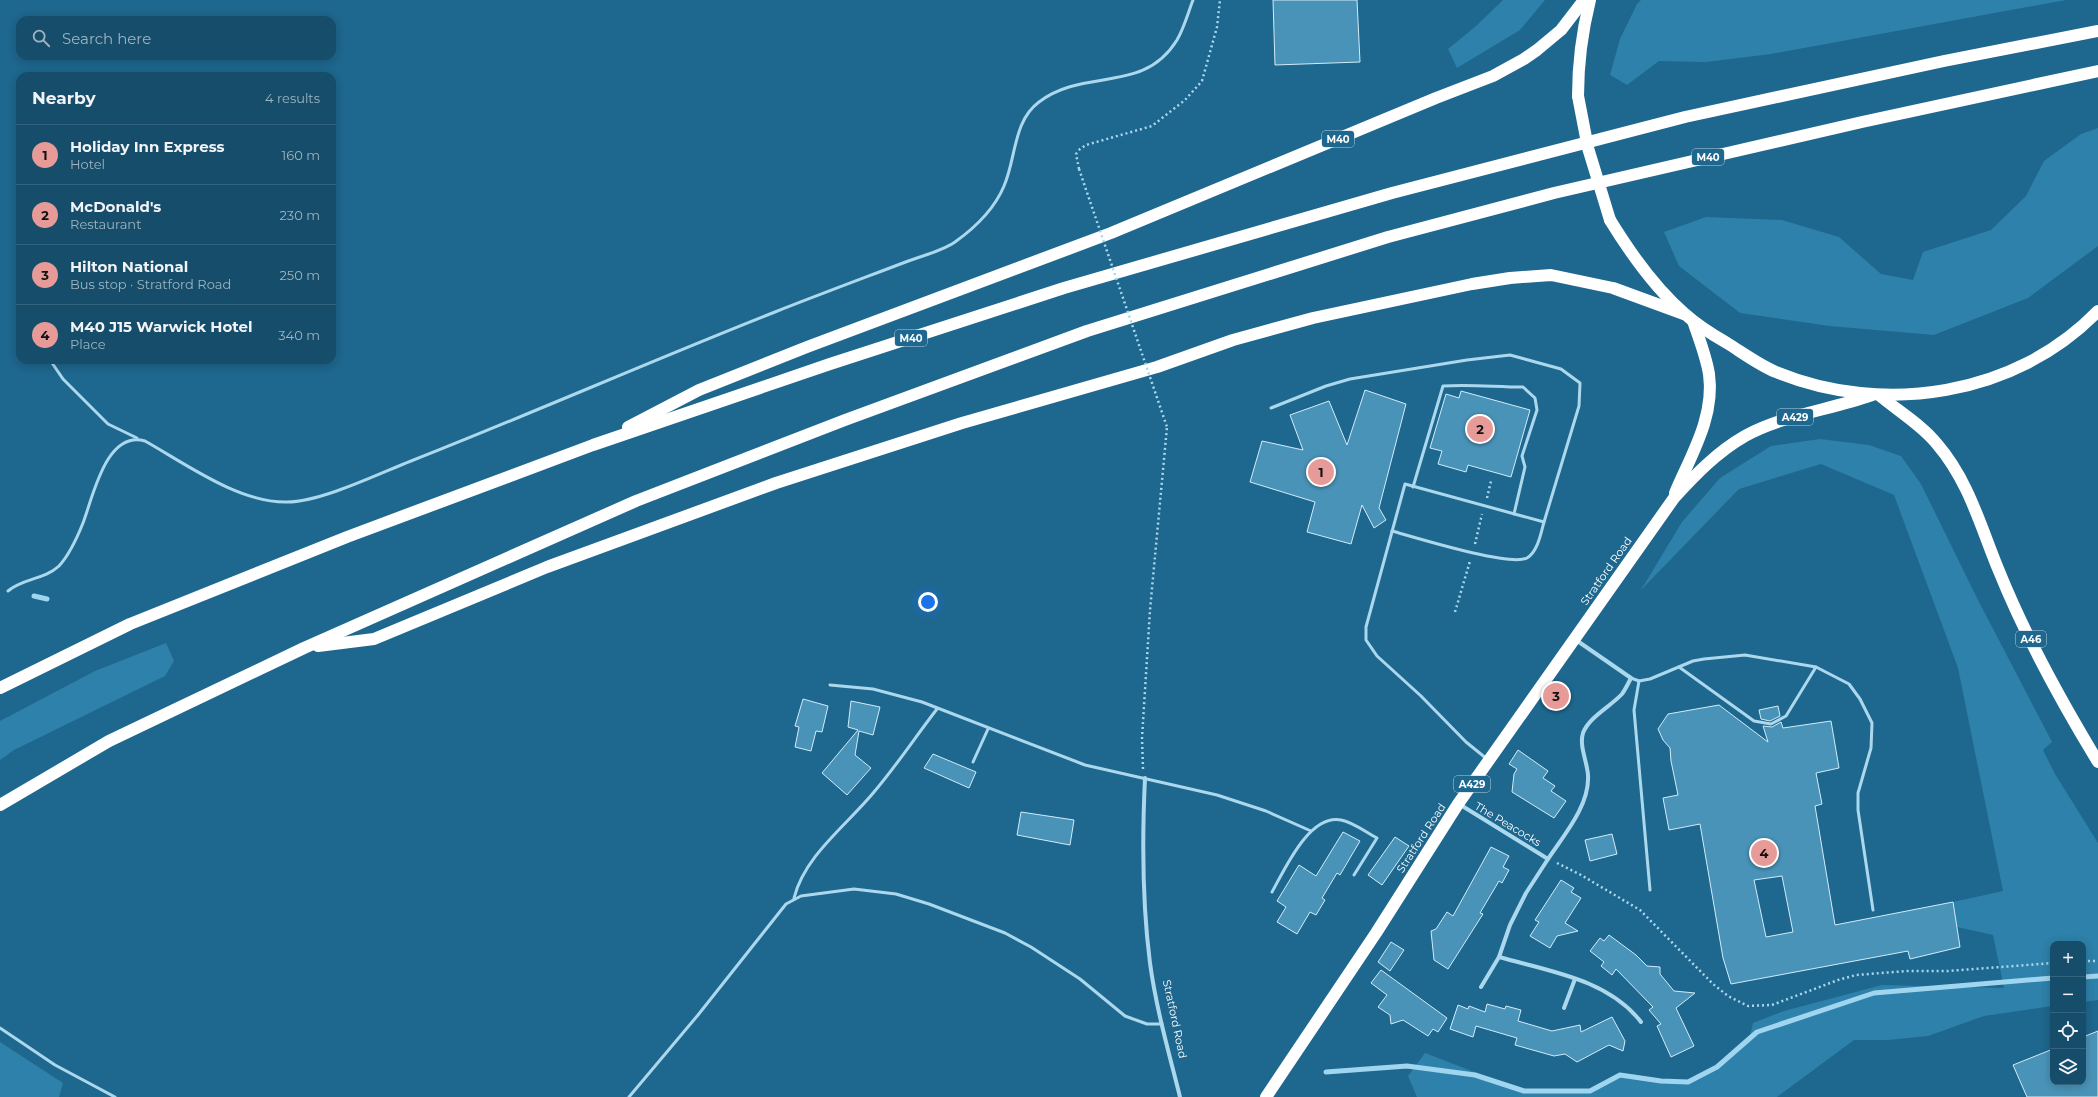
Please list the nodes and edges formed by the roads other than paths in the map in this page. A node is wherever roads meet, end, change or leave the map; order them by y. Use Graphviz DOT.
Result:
graph roads {
  1 [pos="1194,0"];
  2 [pos="1584,0"];
  3 [pos="1590,0"];
  4 [pos="2098,31"];
  5 [pos="2098,71"];
  6 [pos="2098,311"];
  7 [pos="1689,317"];
  8 [pos="53,364"];
  9 [pos="1876,395"];
  10 [pos="1271,408"];
  11 [pos="139,439"];
  12 [pos="593,445"];
  13 [pos="1413,487"];
  14 [pos="1674,498"];
  15 [pos="1514,514"];
  16 [pos="1544,522"];
  17 [pos="1392,531"];
  18 [pos="8,592"];
  19 [pos="1574,638"];
  20 [pos="304,648"];
  21 [pos="1679,667"];
  22 [pos="1816,667"];
  23 [pos="1631,678"];
  24 [pos="1639,681"];
  25 [pos="830,685"];
  26 [pos="0,688"];
  27 [pos="937,709"];
  28 [pos="988,729"];
  29 [pos="1489,760"];
  30 [pos="973,762"];
  31 [pos="2098,762"];
  32 [pos="1145,778"];
  33 [pos="1458,804"];
  34 [pos="0,805"];
  35 [pos="1311,831"];
  36 [pos="1548,859"];
  37 [pos="1354,875"];
  38 [pos="1650,890"];
  39 [pos="1272,892"];
  40 [pos="794,898"];
  41 [pos="1873,910"];
  42 [pos="1499,958"];
  43 [pos="1575,979"];
  44 [pos="1480,987"];
  45 [pos="1564,1008"];
  46 [pos="1641,1022"];
  47 [pos="1162,1024"];
  48 [pos="0,1028"];
  49 [pos="115,1097"];
  50 [pos="630,1097"];
  51 [pos="1180,1097"];
  52 [pos="1266,1097"];
  1 -- 11 [label="lane"];
  2 -- 12 [label="highway, M40"];
  3 -- 7 [label="highway, bridge"];
  4 -- 12 [label="highway, M40"];
  5 -- 20 [label="highway, M40"];
  6 -- 9 [label="highway"];
  7 -- 9 [label="highway"];
  7 -- 14 [label="highway, Stratford Road / A429"];
  7 -- 20 [label="highway, M40"];
  8 -- 11 [label="lane"];
  9 -- 14 [label="highway, Stratford Road / A429"];
  9 -- 31 [label="highway, A46"];
  10 -- 16 [label="lane"];
  11 -- 18 [label="lane"];
  12 -- 26 [label="highway, M40"];
  13 -- 15 [label="lane"];
  13 -- 15 [label="lane"];
  13 -- 17 [label="lane"];
  14 -- 19 [label="highway, Stratford Road / A429"];
  15 -- 16 [label="lane"];
  16 -- 17 [label="lane"];
  17 -- 29 [label="lane"];
  19 -- 23 [label="street"];
  19 -- 29 [label="highway, Stratford Road / A429"];
  20 -- 34 [label="highway, M40"];
  21 -- 22 [label="lane"];
  21 -- 22 [label="lane"];
  21 -- 24 [label="lane"];
  22 -- 41 [label="lane"];
  23 -- 24 [label="lane"];
  23 -- 36 [label="street, The Peacocks"];
  24 -- 38 [label="lane"];
  25 -- 27 [label="lane"];
  27 -- 28 [label="lane"];
  27 -- 40 [label="lane"];
  28 -- 30 [label="lane"];
  28 -- 32 [label="lane"];
  29 -- 33 [label="highway, Stratford Road / A429"];
  32 -- 35 [label="lane"];
  32 -- 47 [label="street, Stratford Road"];
  33 -- 36 [label="street, The Peacocks"];
  33 -- 52 [label="highway, Stratford Road / A429"];
  35 -- 37 [label="lane"];
  35 -- 39 [label="lane"];
  36 -- 42 [label="street, The Peacocks"];
  40 -- 47 [label="lane"];
  40 -- 50 [label="lane"];
  42 -- 43 [label="street"];
  42 -- 44 [label="street, The Peacocks"];
  43 -- 45 [label="street"];
  43 -- 46 [label="street"];
  47 -- 51 [label="street, Stratford Road"];
  48 -- 49 [label="lane"];
}
